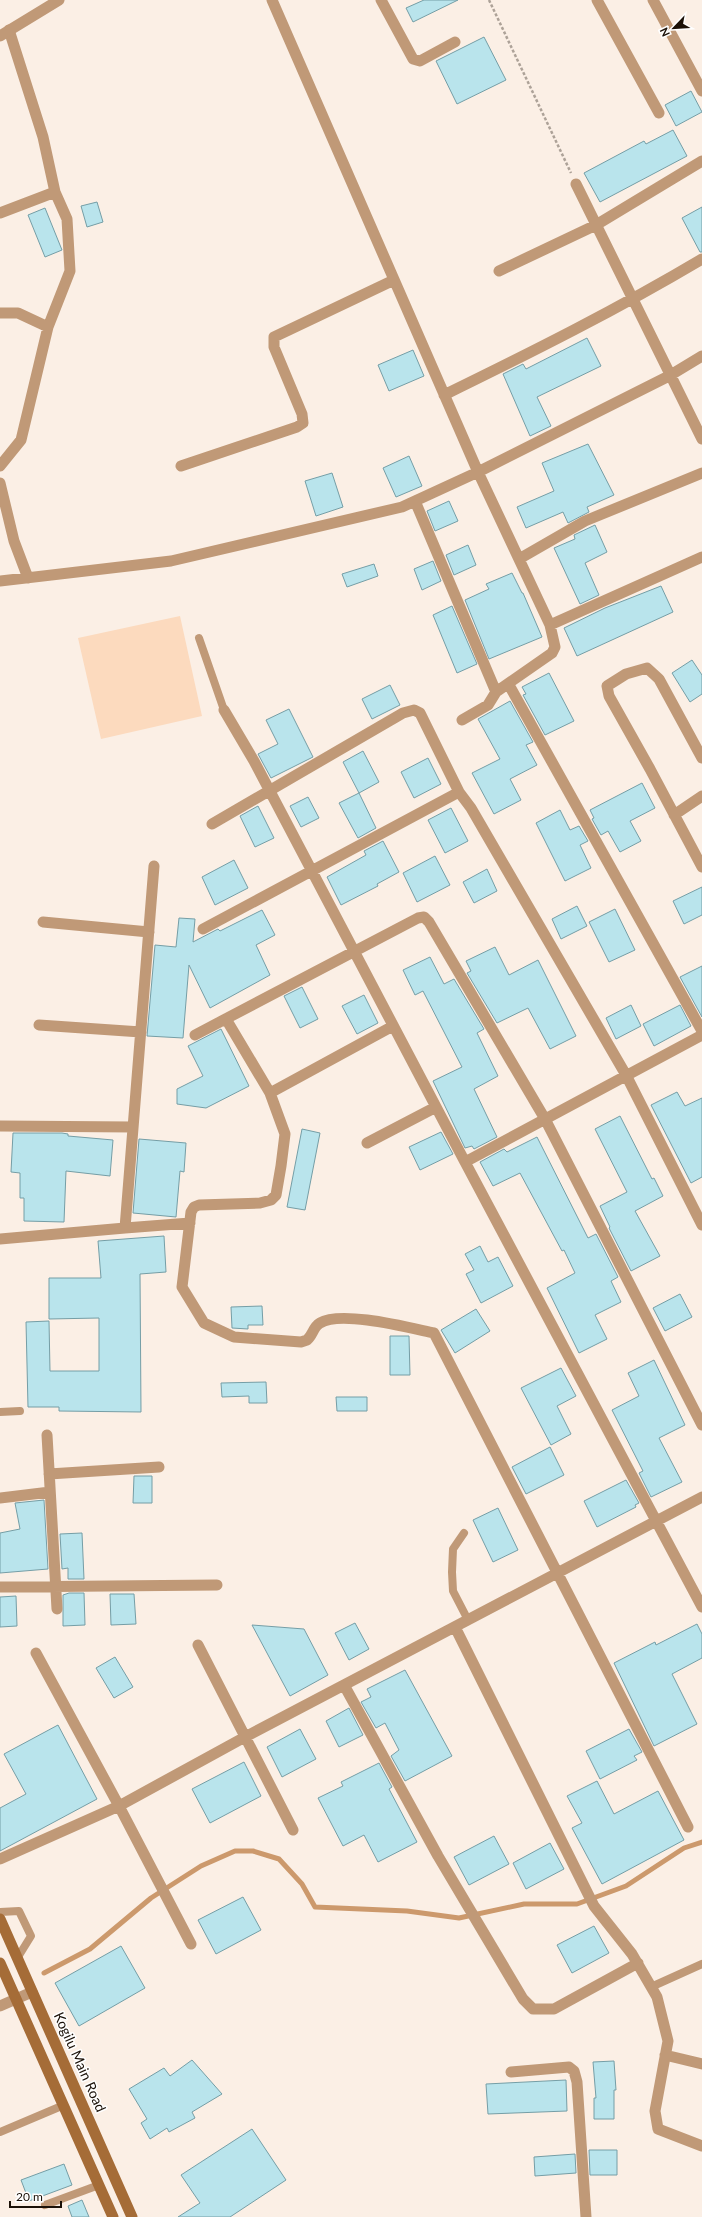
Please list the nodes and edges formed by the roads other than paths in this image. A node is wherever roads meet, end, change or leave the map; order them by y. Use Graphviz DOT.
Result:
graph roads {
  1 [pos="59,0"];
  2 [pos="272,0"];
  3 [pos="381,0"];
  4 [pos="597,0"];
  5 [pos="653,0"];
  6 [pos="4,33"];
  7 [pos="456,42"];
  8 [pos="702,91"];
  9 [pos="659,113"];
  10 [pos="702,161"];
  11 [pos="576,184"];
  12 [pos="55,192"];
  13 [pos="0,213"];
  14 [pos="596,225"];
  15 [pos="702,259"];
  16 [pos="499,271"];
  17 [pos="394,280"];
  18 [pos="632,300"];
  19 [pos="0,313"];
  20 [pos="48,327"];
  21 [pos="702,356"];
  22 [pos="669,376"];
  23 [pos="444,395"];
  24 [pos="702,439"];
  25 [pos="0,466"];
  26 [pos="181,466"];
  27 [pos="478,472"];
  28 [pos="702,473"];
  29 [pos="0,483"];
  30 [pos="415,501"];
  31 [pos="702,557"];
  32 [pos="519,559"];
  33 [pos="28,578"];
  34 [pos="0,580"];
  35 [pos="550,625"];
  36 [pos="199,638"];
  37 [pos="508,685"];
  38 [pos="496,692"];
  39 [pos="224,710"];
  40 [pos="462,720"];
  41 [pos="702,758"];
  42 [pos="270,791"];
  43 [pos="459,792"];
  44 [pos="702,796"];
  45 [pos="674,814"];
  46 [pos="212,824"];
  47 [pos="154,866"];
  48 [pos="702,867"];
  49 [pos="312,871"];
  50 [pos="43,922"];
  51 [pos="203,929"];
  52 [pos="149,932"];
  53 [pos="354,951"];
  54 [pos="226,1019"];
  55 [pos="38,1025"];
  56 [pos="393,1026"];
  57 [pos="702,1031"];
  58 [pos="141,1032"];
  59 [pos="195,1035"];
  60 [pos="702,1035"];
  61 [pos="626,1075"];
  62 [pos="270,1093"];
  63 [pos="436,1107"];
  64 [pos="545,1119"];
  65 [pos="0,1126"];
  66 [pos="133,1127"];
  67 [pos="367,1143"];
  68 [pos="465,1162"];
  69 [pos="190,1223"];
  70 [pos="702,1225"];
  71 [pos="125,1228"];
  72 [pos="0,1239"];
  73 [pos="0,1412"];
  74 [pos="20,1412"];
  75 [pos="702,1425"];
  76 [pos="47,1435"];
  77 [pos="159,1467"];
  78 [pos="49,1474"];
  79 [pos="50,1492"];
  80 [pos="702,1497"];
  81 [pos="0,1498"];
  82 [pos="656,1521"];
  83 [pos="464,1533"];
  84 [pos="558,1572"];
  85 [pos="216,1585"];
  86 [pos="0,1587"];
  87 [pos="56,1587"];
  88 [pos="702,1607"];
  89 [pos="57,1609"];
  90 [pos="468,1620"];
  91 [pos="455,1627"];
  92 [pos="198,1644"];
  93 [pos="36,1653"];
  94 [pos="344,1685"];
  95 [pos="245,1737"];
  96 [pos="119,1806"];
  97 [pos="688,1827"];
  98 [pos="293,1830"];
  99 [pos="0,1859"];
  100 [pos="0,1912"];
  101 [pos="0,1919"];
  102 [pos="192,1944"];
  103 [pos="18,1957"];
  104 [pos="0,1963"];
  105 [pos="638,1963"];
  106 [pos="702,1964"];
  107 [pos="652,1987"];
  108 [pos="32,1992"];
  109 [pos="16,1999"];
  110 [pos="0,2006"];
  111 [pos="665,2055"];
  112 [pos="702,2064"];
  113 [pos="511,2072"];
  114 [pos="64,2105"];
  115 [pos="0,2132"];
  116 [pos="702,2146"];
  117 [pos="99,2185"];
  118 [pos="45,2205"];
  119 [pos="113,2217"];
  120 [pos="132,2217"];
  121 [pos="586,2217"];
  1 -- 6 [label="street"];
  2 -- 17 [label="street"];
  3 -- 7 [label="street"];
  4 -- 9 [label="street"];
  5 -- 8 [label="street"];
  6 -- 12 [label="street"];
  10 -- 14 [label="street"];
  11 -- 14 [label="street"];
  12 -- 13 [label="street"];
  12 -- 20 [label="street"];
  14 -- 16 [label="street"];
  14 -- 18 [label="street"];
  15 -- 18 [label="street"];
  17 -- 23 [label="street"];
  17 -- 26 [label="street"];
  18 -- 22 [label="street"];
  18 -- 23 [label="street"];
  19 -- 20 [label="street"];
  20 -- 25 [label="street"];
  21 -- 22 [label="street"];
  22 -- 24 [label="street"];
  22 -- 27 [label="street"];
  23 -- 27 [label="street"];
  27 -- 30 [label="street"];
  27 -- 32 [label="street"];
  28 -- 32 [label="street"];
  29 -- 33 [label="street"];
  30 -- 33 [label="street"];
  30 -- 38 [label="street"];
  31 -- 35 [label="street"];
  32 -- 35 [label="street"];
  33 -- 34 [label="street"];
  35 -- 37 [label="street"];
  36 -- 39 [label="lane"];
  37 -- 38 [label="street"];
  37 -- 57 [label="street"];
  38 -- 40 [label="street"];
  39 -- 42 [label="street"];
  41 -- 45 [label="street"];
  42 -- 43 [label="street"];
  42 -- 46 [label="street"];
  42 -- 49 [label="street"];
  43 -- 49 [label="street"];
  43 -- 61 [label="street"];
  44 -- 45 [label="street"];
  45 -- 48 [label="street"];
  47 -- 52 [label="street"];
  49 -- 51 [label="street"];
  49 -- 53 [label="street"];
  50 -- 52 [label="street"];
  52 -- 58 [label="street"];
  53 -- 54 [label="street"];
  53 -- 56 [label="street"];
  53 -- 64 [label="street"];
  54 -- 59 [label="street"];
  54 -- 62 [label="street"];
  55 -- 58 [label="street"];
  56 -- 62 [label="street"];
  56 -- 63 [label="street"];
  58 -- 66 [label="street"];
  60 -- 61 [label="street"];
  61 -- 64 [label="street"];
  61 -- 70 [label="street"];
  62 -- 69 [label="street"];
  63 -- 67 [label="street"];
  63 -- 68 [label="street"];
  64 -- 68 [label="street"];
  64 -- 75 [label="street"];
  65 -- 66 [label="street"];
  66 -- 71 [label="street"];
  68 -- 82 [label="street"];
  69 -- 71 [label="street"];
  69 -- 84 [label="street"];
  71 -- 72 [label="street"];
  73 -- 74 [label="lane"];
  76 -- 78 [label="street"];
  77 -- 78 [label="street"];
  78 -- 79 [label="street"];
  79 -- 81 [label="street"];
  79 -- 87 [label="street"];
  80 -- 82 [label="street"];
  82 -- 84 [label="street"];
  82 -- 88 [label="street"];
  83 -- 90 [label="lane"];
  84 -- 90 [label="street"];
  84 -- 97 [label="street"];
  85 -- 87 [label="street"];
  86 -- 87 [label="street"];
  87 -- 89 [label="street"];
  90 -- 91 [label="street"];
  91 -- 94 [label="street"];
  91 -- 105 [label="street"];
  92 -- 95 [label="street"];
  93 -- 96 [label="street"];
  94 -- 95 [label="street"];
  94 -- 105 [label="street"];
  95 -- 96 [label="street"];
  95 -- 98 [label="street"];
  96 -- 99 [label="street"];
  96 -- 102 [label="street"];
  100 -- 103 [label="lane"];
  101 -- 103 [label="main road, Kogilu Main Road"];
  103 -- 108 [label="main road, Kogilu Main Road"];
  104 -- 109 [label="main road"];
  105 -- 107 [label="street"];
  106 -- 107 [label="lane"];
  107 -- 111 [label="street"];
  108 -- 109 [label="street"];
  108 -- 120 [label="main road, Kogilu Main Road"];
  109 -- 110 [label="street"];
  109 -- 114 [label="main road"];
  111 -- 112 [label="street"];
  111 -- 116 [label="street"];
  113 -- 121 [label="street"];
  114 -- 115 [label="lane"];
  114 -- 117 [label="main road"];
  117 -- 118 [label="lane"];
  117 -- 119 [label="main road"];
}
